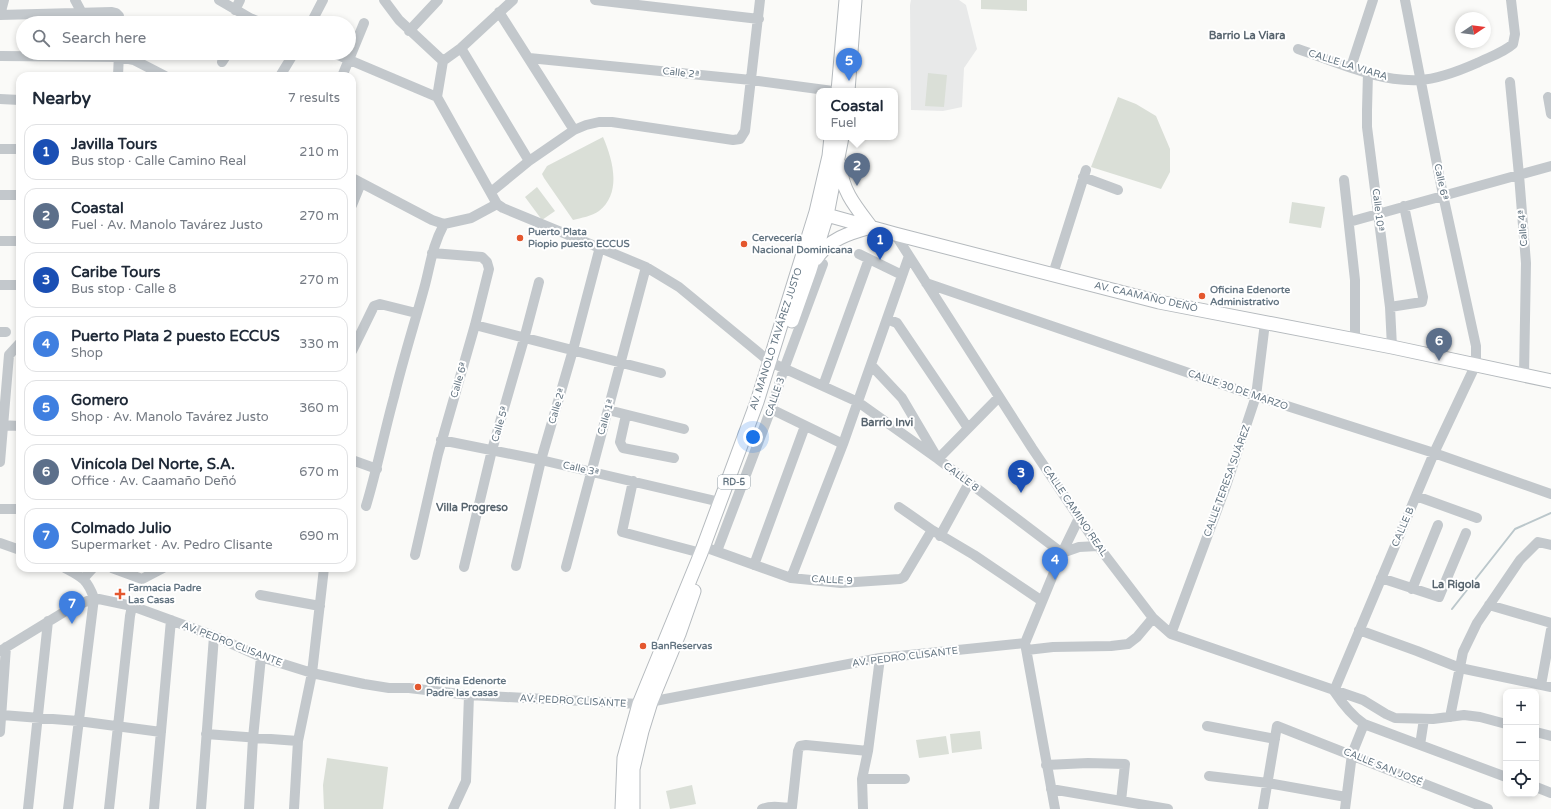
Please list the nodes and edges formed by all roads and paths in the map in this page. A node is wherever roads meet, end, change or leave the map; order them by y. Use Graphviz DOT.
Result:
graph roads {
  1 [pos="4,0"];
  2 [pos="76,0"];
  3 [pos="219,0"];
  4 [pos="240,0"];
  5 [pos="323,0"];
  6 [pos="384,0"];
  7 [pos="438,0"];
  8 [pos="513,0"];
  9 [pos="595,0"];
  10 [pos="760,0"];
  11 [pos="846,0"];
  12 [pos="856,0"];
  13 [pos="1373,0"];
  14 [pos="1405,0"];
  15 [pos="1511,0"];
  16 [pos="235,10"];
  17 [pos="499,12"];
  18 [pos="82,13"];
  19 [pos="0,15"];
  20 [pos="118,16"];
  21 [pos="243,16"];
  22 [pos="315,16"];
  23 [pos="758,19"];
  24 [pos="364,23"];
  25 [pos="409,31"];
  26 [pos="356,44"];
  27 [pos="461,48"];
  28 [pos="1298,49"];
  29 [pos="0,56"];
  30 [pos="16,56"];
  31 [pos="529,58"];
  32 [pos="119,60"];
  33 [pos="134,60"];
  34 [pos="290,60"];
  35 [pos="350,60"];
  36 [pos="443,61"];
  37 [pos="1351,67"];
  38 [pos="118,72"];
  39 [pos="157,72"];
  40 [pos="282,72"];
  41 [pos="344,72"];
  42 [pos="1368,73"];
  43 [pos="751,80"];
  44 [pos="1420,80"];
  45 [pos="1510,82"];
  46 [pos="838,88"];
  47 [pos="848,88"];
  48 [pos="816,89"];
  49 [pos="437,97"];
  50 [pos="1548,97"];
  51 [pos="0,99"];
  52 [pos="16,100"];
  53 [pos="1551,114"];
  54 [pos="574,130"];
  55 [pos="831,140"];
  56 [pos="842,140"];
  57 [pos="16,149"];
  58 [pos="0,150"];
  59 [pos="839,155"];
  60 [pos="529,161"];
  61 [pos="1551,166"];
  62 [pos="826,167"];
  63 [pos="1519,175"];
  64 [pos="1344,180"];
  65 [pos="356,181"];
  66 [pos="1118,190"];
  67 [pos="491,192"];
  68 [pos="0,195"];
  69 [pos="16,195"];
  70 [pos="1443,195"];
  71 [pos="497,204"];
  72 [pos="1404,206"];
  73 [pos="822,213"];
  74 [pos="1379,214"];
  75 [pos="1349,222"];
  76 [pos="444,224"];
  77 [pos="871,227"];
  78 [pos="896,234"];
  79 [pos="0,241"];
  80 [pos="16,241"];
  81 [pos="600,247"];
  82 [pos="805,248"];
  83 [pos="432,253"];
  84 [pos="859,254"];
  85 [pos="909,256"];
  86 [pos="869,259"];
  87 [pos="822,264"];
  88 [pos="646,267"];
  89 [pos="810,270"];
  90 [pos="1053,274"];
  91 [pos="902,275"];
  92 [pos="539,282"];
  93 [pos="926,283"];
  94 [pos="0,285"];
  95 [pos="16,285"];
  96 [pos="1390,307"];
  97 [pos="416,313"];
  98 [pos="887,319"];
  99 [pos="1265,323"];
  100 [pos="475,325"];
  101 [pos="524,339"];
  102 [pos="1355,339"];
  103 [pos="356,342"];
  104 [pos="16,347"];
  105 [pos="1392,347"];
  106 [pos="573,350"];
  107 [pos="622,362"];
  108 [pos="1476,364"];
  109 [pos="777,365"];
  110 [pos="871,365"];
  111 [pos="661,373"];
  112 [pos="1524,375"];
  113 [pos="1551,381"];
  114 [pos="823,386"];
  115 [pos="1256,396"];
  116 [pos="999,397"];
  117 [pos="858,402"];
  118 [pos="771,409"];
  119 [pos="608,410"];
  120 [pos="626,415"];
  121 [pos="1,425"];
  122 [pos="16,426"];
  123 [pos="806,426"];
  124 [pos="968,428"];
  125 [pos="684,429"];
  126 [pos="441,440"];
  127 [pos="843,444"];
  128 [pos="492,450"];
  129 [pos="1434,453"];
  130 [pos="674,458"];
  131 [pos="938,459"];
  132 [pos="541,460"];
  133 [pos="356,461"];
  134 [pos="0,462"];
  135 [pos="377,469"];
  136 [pos="591,471"];
  137 [pos="633,481"];
  138 [pos="969,483"];
  139 [pos="1551,494"];
  140 [pos="1416,496"];
  141 [pos="720,502"];
  142 [pos="366,506"];
  143 [pos="899,507"];
  144 [pos="0,509"];
  145 [pos="16,509"];
  146 [pos="1079,518"];
  147 [pos="1477,518"];
  148 [pos="1438,525"];
  149 [pos="936,533"];
  150 [pos="1466,533"];
  151 [pos="0,543"];
  152 [pos="1551,545"];
  153 [pos="1098,546"];
  154 [pos="16,549"];
  155 [pos="709,551"];
  156 [pos="1062,553"];
  157 [pos="415,555"];
  158 [pos="754,565"];
  159 [pos="516,566"];
  160 [pos="464,567"];
  161 [pos="566,567"];
  162 [pos="73,572"];
  163 [pos="89,572"];
  164 [pos="123,572"];
  165 [pos="155,572"];
  166 [pos="324,572"];
  167 [pos="792,578"];
  168 [pos="1381,578"];
  169 [pos="83,579"];
  170 [pos="1412,589"];
  171 [pos="260,595"];
  172 [pos="94,598"];
  173 [pos="1042,601"];
  174 [pos="1489,605"];
  175 [pos="132,606"];
  176 [pos="320,606"];
  177 [pos="1153,618"];
  178 [pos="171,620"];
  179 [pos="48,621"];
  180 [pos="1551,623"];
  181 [pos="1359,630"];
  182 [pos="1551,630"];
  183 [pos="1171,634"];
  184 [pos="214,636"];
  185 [pos="1026,647"];
  186 [pos="3,649"];
  187 [pos="261,657"];
  188 [pos="880,658"];
  189 [pos="1460,668"];
  190 [pos="312,673"];
  191 [pos="1541,685"];
  192 [pos="1551,687"];
  193 [pos="1334,691"];
  194 [pos="469,695"];
  195 [pos="645,703"];
  196 [pos="2,715"];
  197 [pos="1450,717"];
  198 [pos="38,718"];
  199 [pos="1395,718"];
  200 [pos="1424,719"];
  201 [pos="78,721"];
  202 [pos="1503,723"];
  203 [pos="1364,724"];
  204 [pos="1207,726"];
  205 [pos="119,727"];
  206 [pos="0,732"];
  207 [pos="161,732"];
  208 [pos="1384,732"];
  209 [pos="1539,733"];
  210 [pos="206,734"];
  211 [pos="1551,736"];
  212 [pos="253,738"];
  213 [pos="1275,739"];
  214 [pos="298,741"];
  215 [pos="1420,745"];
  216 [pos="868,751"];
  217 [pos="1352,754"];
  218 [pos="1046,765"];
  219 [pos="1209,776"];
  220 [pos="1503,776"];
  221 [pos="862,779"];
  222 [pos="905,779"];
  223 [pos="1268,783"];
  224 [pos="1539,788"];
  225 [pos="1050,789"];
  226 [pos="1551,793"];
  227 [pos="1346,797"];
  228 [pos="1121,801"];
  229 [pos="28,809"];
  230 [pos="68,809"];
  231 [pos="109,809"];
  232 [pos="154,809"];
  233 [pos="201,809"];
  234 [pos="249,809"];
  235 [pos="294,809"];
  236 [pos="453,809"];
  237 [pos="622,809"];
  238 [pos="633,809"];
  239 [pos="762,809"];
  240 [pos="863,809"];
  241 [pos="1055,809"];
  242 [pos="1168,809"];
  243 [pos="1263,809"];
  244 [pos="1344,809"];
  245 [pos="1488,809"];
  1 -- 19 [label="street"];
  2 -- 18 [label="street"];
  3 -- 16 [label="street"];
  4 -- 16 [label="street"];
  5 -- 22 [label="street"];
  6 -- 25 [label="street"];
  7 -- 25 [label="street"];
  8 -- 17 [label="street"];
  9 -- 23 [label="street"];
  10 -- 23 [label="street"];
  11 -- 46 [label="main road"];
  12 -- 47 [label="main road"];
  13 -- 37 [label="street"];
  14 -- 44 [label="street, Calle 6ª"];
  15 -- 44 [label="street, CALLE LA VIARA"];
  16 -- 21 [label="street"];
  17 -- 27 [label="street"];
  17 -- 31 [label="street"];
  18 -- 19 [label="street"];
  18 -- 20 [label="street"];
  23 -- 43 [label="street"];
  24 -- 26 [label="street"];
  25 -- 36 [label="street"];
  27 -- 36 [label="street"];
  27 -- 60 [label="street"];
  28 -- 37 [label="street, CALLE LA VIARA"];
  29 -- 30 [label="street"];
  31 -- 43 [label="street, Calle 2ª"];
  31 -- 54 [label="street"];
  32 -- 38 [label="street"];
  33 -- 39 [label="street"];
  34 -- 40 [label="street"];
  35 -- 41 [label="street"];
  35 -- 49 [label="street"];
  36 -- 49 [label="street"];
  37 -- 42 [label="street, CALLE LA VIARA"];
  42 -- 44 [label="street, CALLE LA VIARA"];
  42 -- 74 [label="street, Calle 10ª"];
  43 -- 48 [label="street, Calle 2ª"];
  43 -- 54 [label="street"];
  44 -- 70 [label="street, Calle 6ª"];
  45 -- 63 [label="street, Calle 4ª"];
  49 -- 67 [label="street"];
  50 -- 53 [label="street"];
  51 -- 52 [label="street"];
  54 -- 60 [label="street"];
  55 -- 62 [label="main road, AV. MANOLO TAVÁREZ JUSTO / RD-5"];
  56 -- 59 [label="main road, AV. MANOLO TAVÁREZ JUSTO / RD-5"];
  57 -- 58 [label="street"];
  59 -- 73 [label="main road, AV. MANOLO TAVÁREZ JUSTO / RD-5"];
  59 -- 77 [label="main road"];
  60 -- 67 [label="street"];
  61 -- 63 [label="street"];
  62 -- 73 [label="main road, AV. MANOLO TAVÁREZ JUSTO / RD-5"];
  62 -- 82 [label="main road"];
  63 -- 70 [label="street"];
  63 -- 112 [label="street, Calle 4ª"];
  64 -- 75 [label="street"];
  65 -- 76 [label="street"];
  66 -- 90 [label="street"];
  67 -- 71 [label="street"];
  68 -- 69 [label="street"];
  70 -- 72 [label="street"];
  70 -- 108 [label="street, Calle 6ª"];
  71 -- 76 [label="street"];
  71 -- 81 [label="street, CALLE 8"];
  72 -- 74 [label="street"];
  72 -- 96 [label="street"];
  73 -- 77 [label="main road, AV. CAAMAÑO DEÑÓ"];
  73 -- 82 [label="main road, AV. MANOLO TAVÁREZ JUSTO / RD-5"];
  73 -- 89 [label="main road, AV. MANOLO TAVÁREZ JUSTO / RD-5"];
  74 -- 75 [label="street"];
  74 -- 96 [label="street, Calle 10ª"];
  75 -- 102 [label="street"];
  76 -- 83 [label="street"];
  77 -- 78 [label="main road, AV. CAAMAÑO DEÑÓ"];
  77 -- 89 [label="main road"];
  78 -- 85 [label="street, CALLE CAMINO REAL"];
  78 -- 90 [label="main road, AV. CAAMAÑO DEÑÓ"];
  79 -- 80 [label="street"];
  81 -- 88 [label="street, CALLE 8"];
  81 -- 106 [label="street, Calle 2ª"];
  82 -- 109 [label="main road, AV. MANOLO TAVÁREZ JUSTO / RD-5"];
  83 -- 97 [label="street"];
  83 -- 100 [label="street, Calle 6ª"];
  84 -- 86 [label="street"];
  85 -- 91 [label="street"];
  85 -- 93 [label="street, CALLE CAMINO REAL"];
  86 -- 91 [label="street"];
  86 -- 114 [label="street"];
  87 -- 109 [label="street, CALLE 3"];
  88 -- 107 [label="street, Calle 1ª"];
  88 -- 109 [label="street, CALLE 8"];
  89 -- 109 [label="main road, AV. MANOLO TAVÁREZ JUSTO / RD-5"];
  90 -- 99 [label="main road, AV. CAAMAÑO DEÑÓ"];
  91 -- 98 [label="street"];
  92 -- 101 [label="street, Calle 5ª"];
  93 -- 115 [label="street, CALLE 30 DE MARZO"];
  93 -- 116 [label="street, CALLE CAMINO REAL"];
  94 -- 95 [label="street"];
  96 -- 105 [label="street, Calle 10ª"];
  97 -- 103 [label="street"];
  97 -- 135 [label="street"];
  98 -- 110 [label="street"];
  98 -- 124 [label="street"];
  99 -- 102 [label="main road, AV. CAAMAÑO DEÑÓ"];
  99 -- 115 [label="street, CALLE TERESA SUÁREZ"];
  100 -- 101 [label="street"];
  100 -- 126 [label="street, Calle 6ª"];
  101 -- 106 [label="street"];
  101 -- 128 [label="street, Calle 5ª"];
  102 -- 105 [label="main road, AV. CAAMAÑO DEÑÓ"];
  104 -- 121 [label="street"];
  105 -- 108 [label="main road, AV. CAAMAÑO DEÑÓ"];
  106 -- 107 [label="street"];
  106 -- 132 [label="street, Calle 2ª"];
  107 -- 111 [label="street"];
  107 -- 119 [label="street, Calle 1ª"];
  108 -- 112 [label="main road, AV. CAAMAÑO DEÑÓ"];
  108 -- 129 [label="street, CALLE B"];
  109 -- 114 [label="street, CALLE 8"];
  109 -- 118 [label="street, CALLE 3"];
  109 -- 141 [label="main road, AV. MANOLO TAVÁREZ JUSTO / RD-5"];
  109 -- 155 [label="main road, AV. MANOLO TAVÁREZ JUSTO / RD-5"];
  110 -- 117 [label="street"];
  110 -- 131 [label="street"];
  112 -- 113 [label="main road, AV. CAAMAÑO DEÑÓ"];
  114 -- 117 [label="street, CALLE 8"];
  115 -- 129 [label="street, CALLE 30 DE MARZO"];
  115 -- 183 [label="street, CALLE TERESA SUÁREZ"];
  116 -- 124 [label="street"];
  116 -- 146 [label="street, CALLE CAMINO REAL"];
  117 -- 127 [label="street"];
  117 -- 131 [label="street, CALLE 8"];
  118 -- 123 [label="street"];
  118 -- 155 [label="street, CALLE 3"];
  119 -- 120 [label="street"];
  119 -- 136 [label="street, Calle 1ª"];
  120 -- 125 [label="street"];
  120 -- 130 [label="street"];
  121 -- 122 [label="street"];
  121 -- 134 [label="street"];
  123 -- 127 [label="street"];
  123 -- 158 [label="street"];
  124 -- 131 [label="street"];
  126 -- 128 [label="street, Calle 3ª"];
  126 -- 157 [label="street, Calle 6ª"];
  127 -- 167 [label="street"];
  128 -- 132 [label="street, Calle 3ª"];
  128 -- 160 [label="street, Calle 5ª"];
  129 -- 139 [label="street, CALLE 30 DE MARZO"];
  129 -- 140 [label="street, CALLE B"];
  131 -- 138 [label="street, CALLE 8"];
  132 -- 136 [label="street, Calle 3ª"];
  132 -- 159 [label="street, Calle 2ª"];
  133 -- 135 [label="street"];
  135 -- 142 [label="street"];
  136 -- 137 [label="street, Calle 3ª"];
  136 -- 161 [label="street, Calle 1ª"];
  137 -- 141 [label="street, Calle 3ª"];
  137 -- 155 [label="street, CALLE 9"];
  138 -- 149 [label="street"];
  138 -- 156 [label="street, CALLE 8"];
  140 -- 147 [label="street"];
  140 -- 168 [label="street, CALLE B"];
  141 -- 155 [label="main road, AV. MANOLO TAVÁREZ JUSTO / RD-5"];
  143 -- 149 [label="street"];
  144 -- 145 [label="street"];
  146 -- 153 [label="street, CALLE CAMINO REAL"];
  146 -- 156 [label="street"];
  148 -- 170 [label="street"];
  149 -- 167 [label="street, CALLE 9"];
  149 -- 173 [label="street"];
  150 -- 170 [label="street"];
  151 -- 154 [label="street"];
  152 -- 174 [label="street"];
  153 -- 156 [label="street"];
  153 -- 177 [label="street, CALLE CAMINO REAL"];
  155 -- 158 [label="street, CALLE 9"];
  155 -- 195 [label="main road, AV. MANOLO TAVÁREZ JUSTO / RD-5"];
  156 -- 173 [label="street"];
  158 -- 167 [label="street, CALLE 9"];
  162 -- 169 [label="street"];
  163 -- 169 [label="street"];
  164 -- 165 [label="street"];
  166 -- 176 [label="street"];
  168 -- 170 [label="street"];
  168 -- 181 [label="street, CALLE B"];
  169 -- 172 [label="street"];
  171 -- 176 [label="street"];
  172 -- 175 [label="street, AV. PEDRO CLISANTE"];
  172 -- 179 [label="street"];
  172 -- 201 [label="street"];
  173 -- 185 [label="street"];
  174 -- 180 [label="street"];
  174 -- 189 [label="street"];
  175 -- 178 [label="street, AV. PEDRO CLISANTE"];
  175 -- 205 [label="street"];
  176 -- 190 [label="street"];
  177 -- 183 [label="street, CALLE CAMINO REAL"];
  177 -- 185 [label="street, AV. PEDRO CLISANTE"];
  178 -- 184 [label="street, AV. PEDRO CLISANTE"];
  178 -- 207 [label="street"];
  179 -- 186 [label="street"];
  179 -- 198 [label="street"];
  181 -- 189 [label="street"];
  181 -- 193 [label="street, CALLE B"];
  182 -- 191 [label="street"];
  183 -- 193 [label="street, CALLE CAMINO REAL"];
  184 -- 187 [label="street, AV. PEDRO CLISANTE"];
  184 -- 210 [label="street"];
  185 -- 188 [label="street, AV. PEDRO CLISANTE"];
  185 -- 218 [label="street"];
  186 -- 196 [label="street"];
  187 -- 190 [label="street, AV. PEDRO CLISANTE"];
  187 -- 212 [label="street"];
  188 -- 195 [label="street, AV. PEDRO CLISANTE"];
  188 -- 216 [label="street"];
  189 -- 191 [label="street"];
  189 -- 197 [label="street"];
  190 -- 194 [label="street, AV. PEDRO CLISANTE"];
  190 -- 214 [label="street"];
  191 -- 192 [label="street"];
  193 -- 199 [label="street, CALLE CAMINO REAL"];
  193 -- 203 [label="street"];
  194 -- 195 [label="street, AV. PEDRO CLISANTE"];
  194 -- 236 [label="street"];
  195 -- 237 [label="main road, AV. MANOLO TAVÁREZ JUSTO / RD-5"];
  195 -- 238 [label="main road, AV. MANOLO TAVÁREZ JUSTO / RD-5"];
  196 -- 198 [label="street"];
  196 -- 206 [label="street"];
  197 -- 200 [label="street"];
  197 -- 202 [label="street"];
  198 -- 201 [label="street"];
  198 -- 229 [label="street"];
  199 -- 200 [label="street"];
  199 -- 208 [label="street"];
  200 -- 215 [label="street"];
  201 -- 205 [label="street"];
  201 -- 230 [label="street"];
  203 -- 208 [label="street"];
  203 -- 217 [label="street"];
  204 -- 213 [label="street"];
  205 -- 207 [label="street"];
  205 -- 231 [label="street"];
  207 -- 232 [label="street"];
  208 -- 215 [label="street"];
  209 -- 211 [label="street"];
  210 -- 212 [label="street"];
  210 -- 233 [label="street"];
  212 -- 214 [label="street"];
  212 -- 234 [label="street"];
  213 -- 217 [label="street, CALLE SAN JOSÉ"];
  213 -- 223 [label="street"];
  214 -- 235 [label="street"];
  215 -- 220 [label="street"];
  216 -- 221 [label="street"];
  216 -- 239 [label="street"];
  217 -- 227 [label="street"];
  217 -- 245 [label="street, CALLE SAN JOSÉ"];
  218 -- 225 [label="street"];
  218 -- 228 [label="street"];
  219 -- 223 [label="street"];
  221 -- 222 [label="street"];
  221 -- 240 [label="street"];
  223 -- 227 [label="street"];
  223 -- 243 [label="street"];
  224 -- 226 [label="street"];
  225 -- 228 [label="street"];
  225 -- 241 [label="street"];
  227 -- 244 [label="street"];
  228 -- 242 [label="street"];
}
